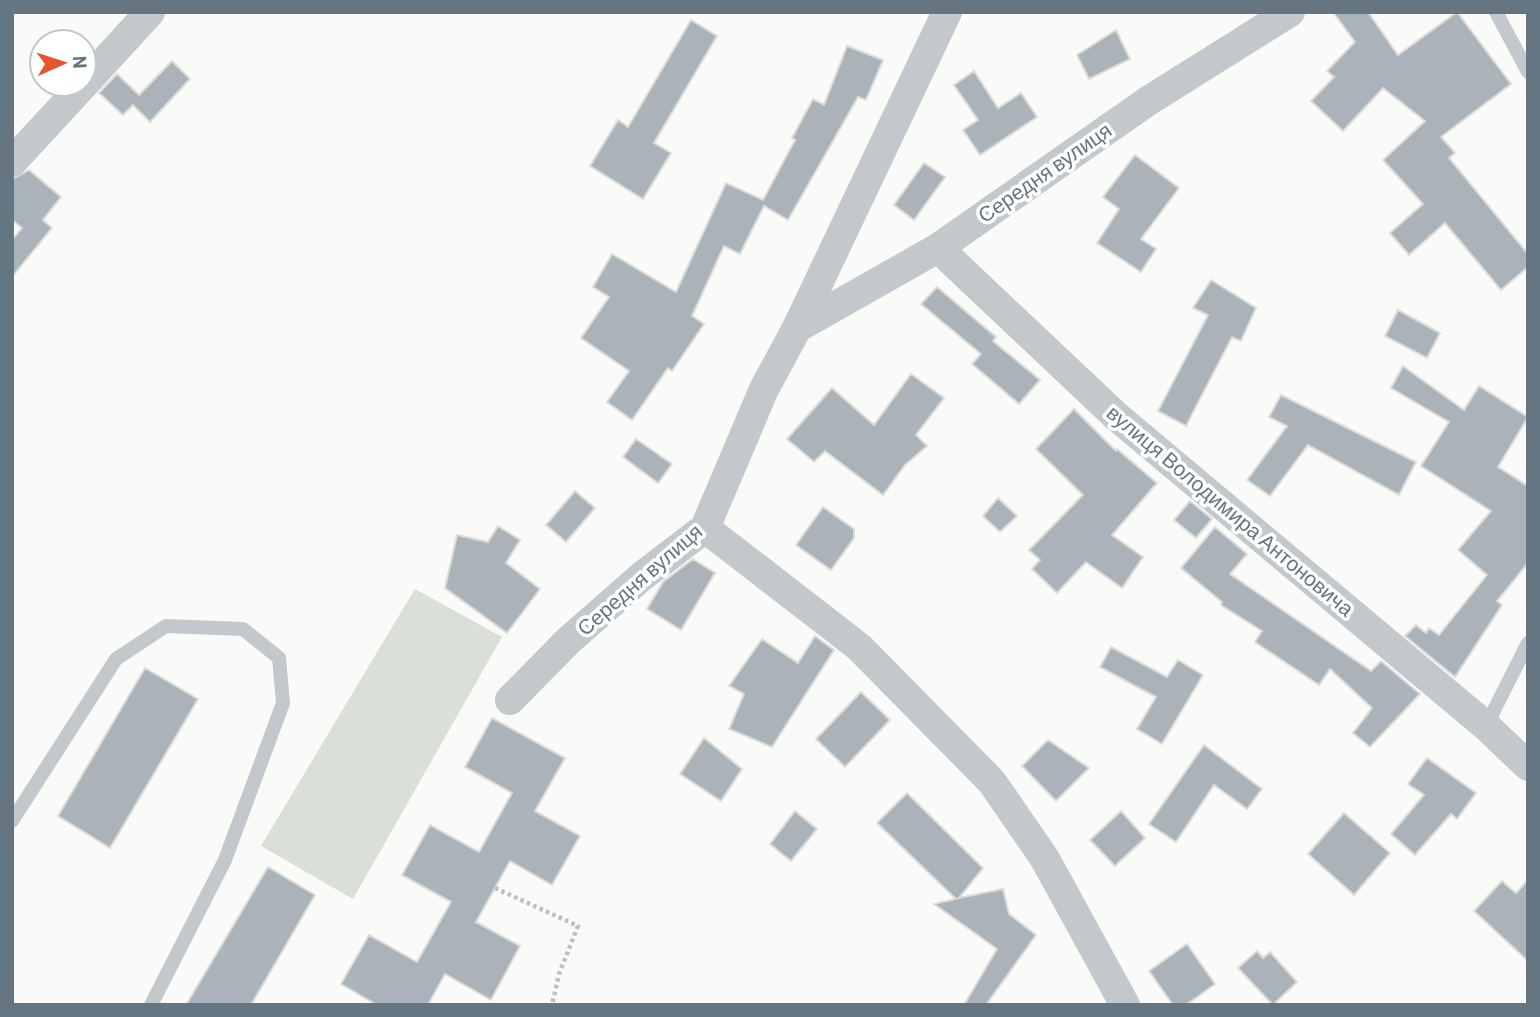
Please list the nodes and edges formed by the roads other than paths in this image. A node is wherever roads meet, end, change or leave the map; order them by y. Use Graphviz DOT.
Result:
graph roads {
  1 [pos="150,12"];
  2 [pos="947,12"];
  3 [pos="1290,12"];
  4 [pos="1496,12"];
  5 [pos="98,69"];
  6 [pos="1528,72"];
  7 [pos="71,98"];
  8 [pos="12,162"];
  9 [pos="938,248"];
  10 [pos="797,328"];
  11 [pos="705,528"];
  12 [pos="1528,643"];
  13 [pos="510,700"];
  14 [pos="1486,726"];
  15 [pos="1528,766"];
  16 [pos="12,821"];
  17 [pos="151,1005"];
  18 [pos="1125,1005"];
  1 -- 5 [label="street"];
  2 -- 10 [label="street, Середня вулиця"];
  3 -- 9 [label="street, Середня вулиця"];
  4 -- 6 [label="lane"];
  7 -- 8 [label="street"];
  9 -- 10 [label="street, Середня вулиця"];
  9 -- 14 [label="street, вулиця Володимира Антоновича"];
  10 -- 11 [label="street, Середня вулиця"];
  11 -- 13 [label="street, Середня вулиця"];
  11 -- 18 [label="street"];
  12 -- 14 [label="lane"];
  14 -- 15 [label="street, вулиця Володимира Антоновича"];
  16 -- 17 [label="lane"];
}
